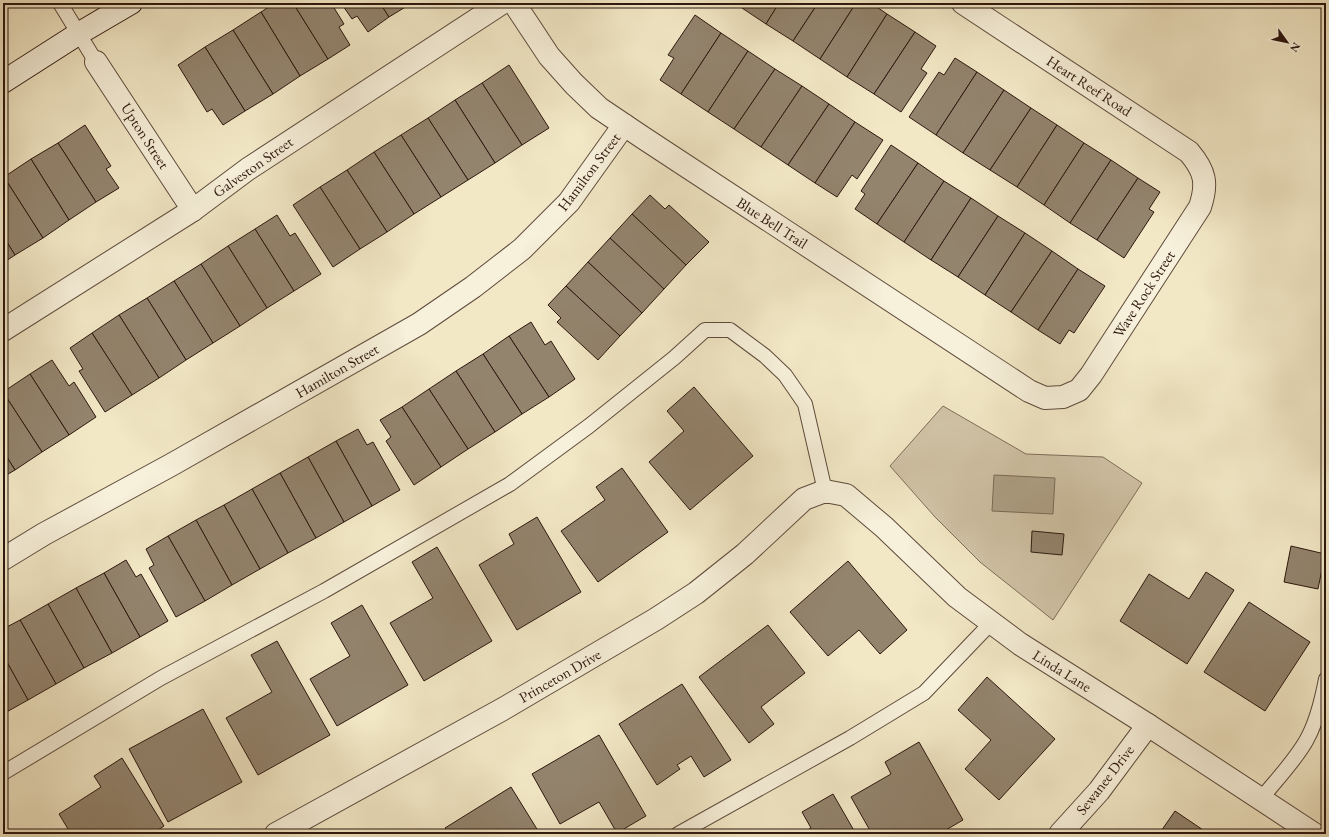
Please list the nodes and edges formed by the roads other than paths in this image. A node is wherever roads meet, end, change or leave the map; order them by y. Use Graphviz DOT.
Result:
graph roads {
  1 [pos="60,3"];
  2 [pos="131,3"];
  3 [pos="502,3"];
  4 [pos="514,3"];
  5 [pos="963,3"];
  6 [pos="78,34"];
  7 [pos="96,62"];
  8 [pos="3,82"];
  9 [pos="624,125"];
  10 [pos="1204,178"];
  11 [pos="194,210"];
  12 [pos="3,330"];
  13 [pos="1063,397"];
  14 [pos="825,491"];
  15 [pos="3,559"];
  16 [pos="991,622"];
  17 [pos="1326,679"];
  18 [pos="1148,724"];
  19 [pos="3,773"];
  20 [pos="1261,799"];
  21 [pos="276,834"];
  22 [pos="678,834"];
  23 [pos="1060,834"];
  24 [pos="1314,834"];
  1 -- 6 [label="lane"];
  2 -- 6 [label="street"];
  3 -- 11 [label="street, Galveston Street"];
  4 -- 9 [label="street, Blue Bell Trail"];
  5 -- 10 [label="street, Heart Reef Road"];
  6 -- 7 [label="lane"];
  6 -- 8 [label="street"];
  7 -- 11 [label="street, Upton Street"];
  9 -- 13 [label="street, Blue Bell Trail"];
  9 -- 15 [label="street, Hamilton Street"];
  10 -- 13 [label="street, Wave Rock Street"];
  11 -- 12 [label="street, Galveston Street"];
  14 -- 16 [label="street, Linda Lane"];
  14 -- 19 [label="lane"];
  14 -- 21 [label="street, Princeton Drive"];
  16 -- 18 [label="street, Linda Lane"];
  16 -- 22 [label="lane"];
  17 -- 20 [label="lane"];
  18 -- 20 [label="street, Linda Lane"];
  18 -- 23 [label="street, Sewanee Drive"];
  20 -- 24 [label="street, Linda Lane"];
}
